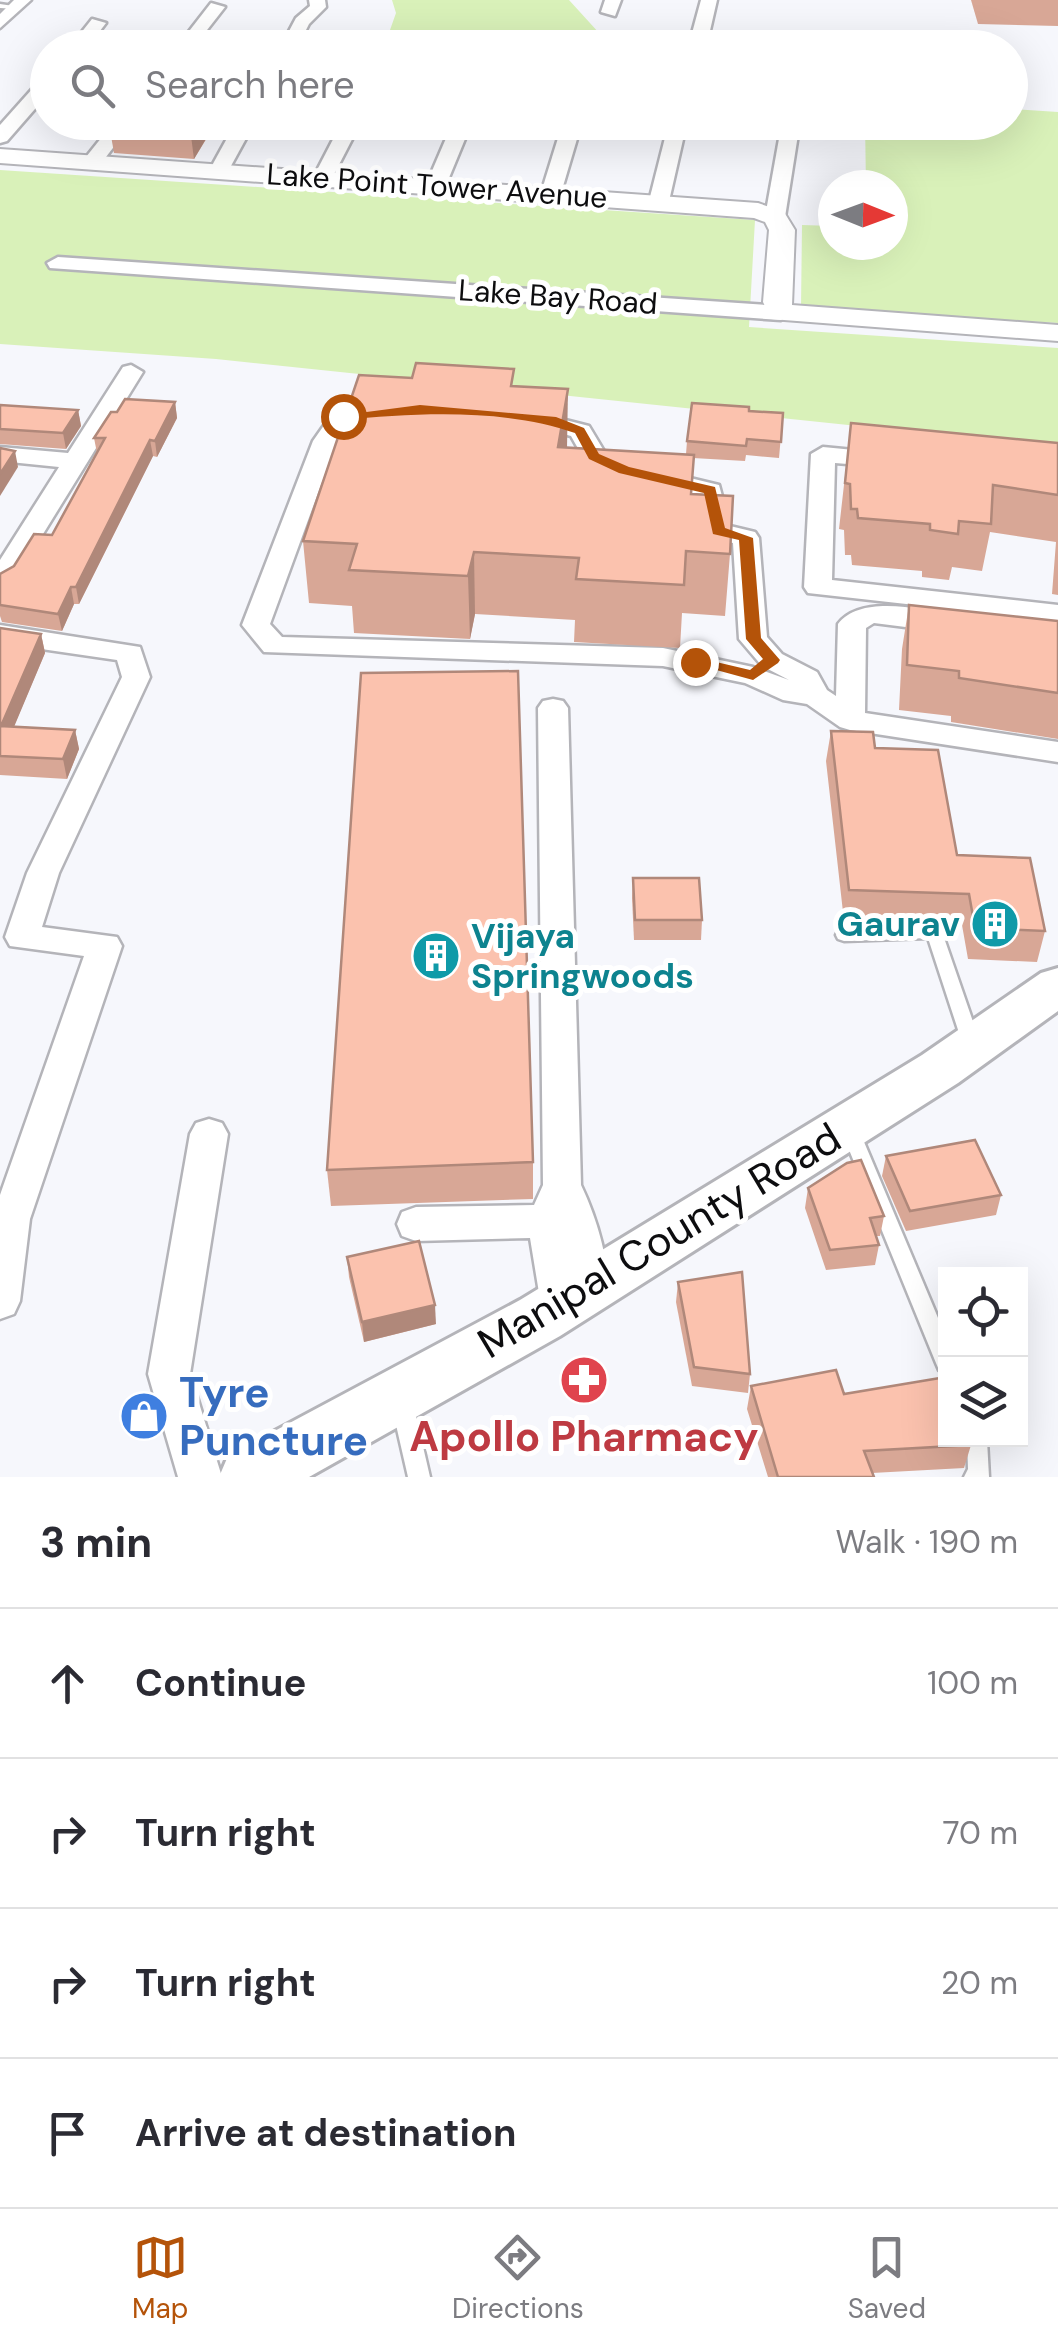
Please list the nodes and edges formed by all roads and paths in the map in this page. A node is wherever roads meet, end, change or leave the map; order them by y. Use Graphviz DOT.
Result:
graph roads {
  1 [pos="318,0"];
  2 [pos="708,0"];
  3 [pos="217,7"];
  4 [pos="98,23"];
  5 [pos="92,30"];
  6 [pos="198,30"];
  7 [pos="298,30"];
  8 [pos="701,30"];
  9 [pos="30,103"];
  10 [pos="0,138"];
  11 [pos="110,140"];
  12 [pos="236,140"];
  13 [pos="342,140"];
  14 [pos="455,140"];
  15 [pos="567,140"];
  16 [pos="674,140"];
  17 [pos="789,140"];
  18 [pos="0,156"];
  19 [pos="92,162"];
  20 [pos="219,171"];
  21 [pos="322,178"];
  22 [pos="436,186"];
  23 [pos="551,193"];
  24 [pos="659,201"];
  25 [pos="775,217"];
  26 [pos="58,263"];
  27 [pos="781,312"];
  28 [pos="1058,333"];
  29 [pos="131,372"];
  30 [pos="420,408"];
  31 [pos="504,414"];
  32 [pos="0,454"];
  33 [pos="75,461"];
  34 [pos="921,464"];
  35 [pos="13,540"];
  36 [pos="0,581"];
  37 [pos="1058,613"];
  38 [pos="0,634"];
  39 [pos="1058,636"];
  40 [pos="763,668"];
  41 [pos="553,708"];
  42 [pos="850,720"];
  43 [pos="1058,752"];
  44 [pos="844,934"];
  45 [pos="1058,986"];
  46 [pos="972,1046"];
  47 [pos="848,1126"];
  48 [pos="209,1134"];
  49 [pos="554,1204"];
  50 [pos="416,1224"];
  51 [pos="575,1296"];
  52 [pos="0,1301"];
  53 [pos="944,1357"];
  54 [pos="400,1393"];
  55 [pos="977,1447"];
  56 [pos="200,1477"];
  57 [pos="250,1477"];
  58 [pos="419,1477"];
  59 [pos="976,1477"];
  1 -- 7 [label="street"];
  2 -- 8 [label="street"];
  3 -- 6 [label="street"];
  4 -- 5 [label="street"];
  9 -- 10 [label="street"];
  11 -- 19 [label="street"];
  12 -- 20 [label="street"];
  13 -- 21 [label="street"];
  14 -- 22 [label="street"];
  15 -- 23 [label="street"];
  16 -- 24 [label="street"];
  17 -- 25 [label="street"];
  18 -- 19 [label="street, Lake Point Tower Avenue"];
  19 -- 20 [label="street, Lake Point Tower Avenue"];
  20 -- 21 [label="street, Lake Point Tower Avenue"];
  21 -- 22 [label="street, Lake Point Tower Avenue"];
  22 -- 23 [label="street, Lake Point Tower Avenue"];
  23 -- 24 [label="street, Lake Point Tower Avenue"];
  24 -- 25 [label="street, Lake Point Tower Avenue"];
  25 -- 27 [label="street"];
  26 -- 27 [label="street, Lake Bay Road"];
  27 -- 28 [label="street, Lake Bay Road"];
  29 -- 33 [label="street"];
  30 -- 40 [label="street"];
  31 -- 40 [label="street"];
  32 -- 33 [label="street"];
  33 -- 35 [label="street"];
  34 -- 37 [label="street"];
  35 -- 36 [label="street"];
  38 -- 52 [label="street"];
  39 -- 42 [label="street"];
  40 -- 42 [label="street"];
  41 -- 49 [label="street"];
  42 -- 43 [label="street"];
  44 -- 46 [label="lane"];
  45 -- 46 [label="main road, Manipal County Road"];
  46 -- 47 [label="main road, Manipal County Road"];
  47 -- 51 [label="main road, Manipal County Road"];
  47 -- 53 [label="lane"];
  48 -- 56 [label="street"];
  49 -- 50 [label="street"];
  49 -- 51 [label="street"];
  51 -- 54 [label="main road, Manipal County Road"];
  54 -- 57 [label="main road, Manipal County Road"];
  54 -- 58 [label="lane"];
  55 -- 59 [label="lane"];
}
